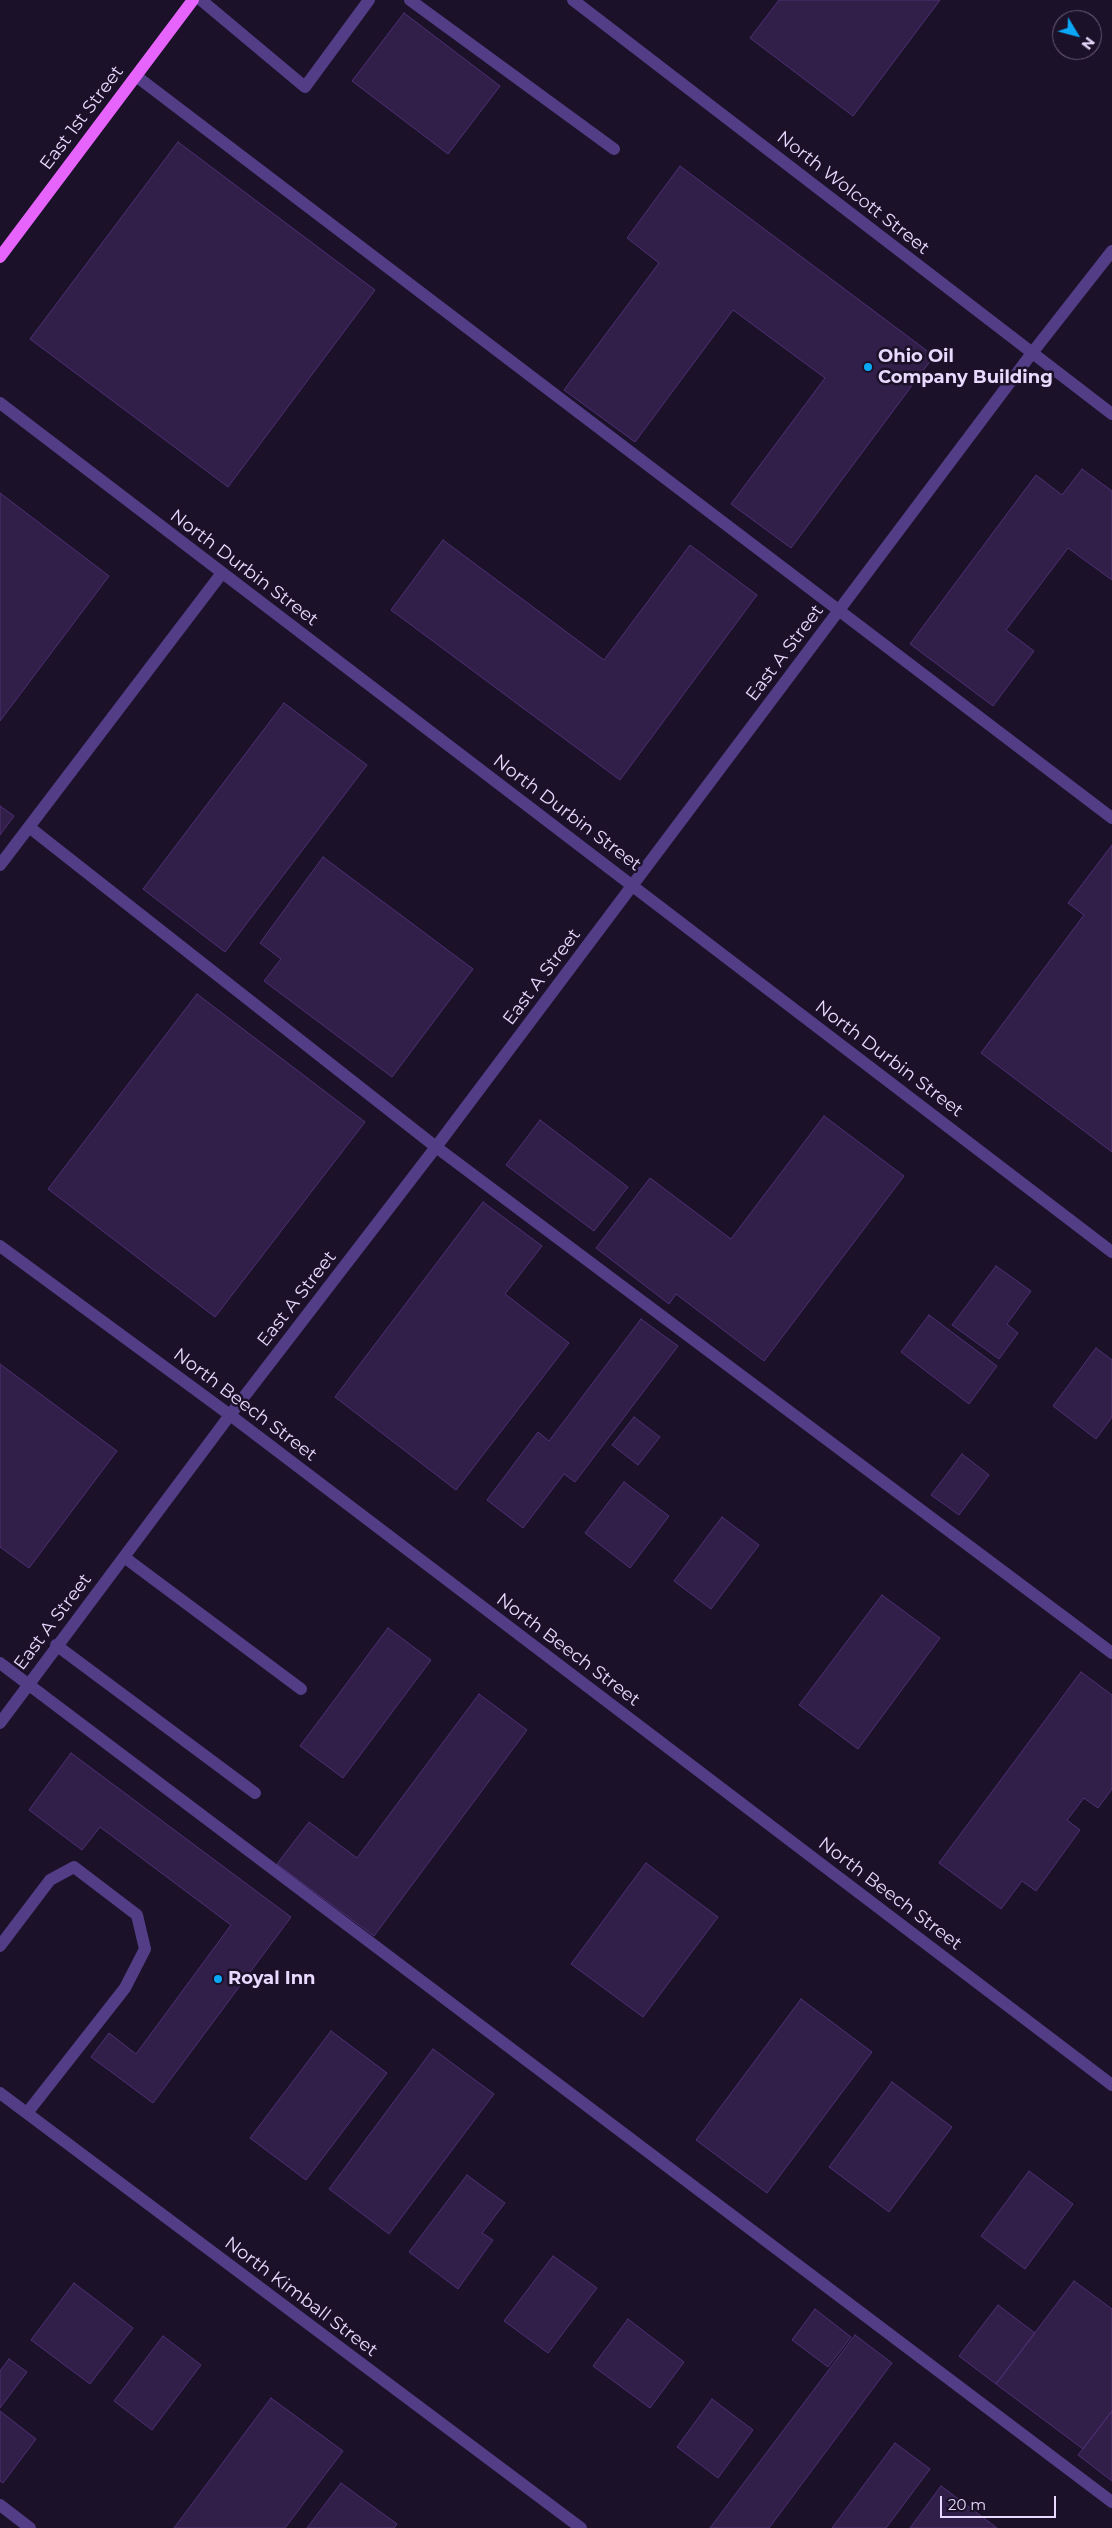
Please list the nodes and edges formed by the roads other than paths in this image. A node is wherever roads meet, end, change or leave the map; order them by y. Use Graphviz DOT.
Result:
graph roads {
  1 [pos="193,0"];
  2 [pos="201,0"];
  3 [pos="369,0"];
  4 [pos="410,0"];
  5 [pos="573,0"];
  6 [pos="136,76"];
  7 [pos="614,149"];
  8 [pos="1112,252"];
  9 [pos="0,258"];
  10 [pos="1032,353"];
  11 [pos="0,403"];
  12 [pos="1112,414"];
  13 [pos="222,573"];
  14 [pos="839,610"];
  15 [pos="1112,818"];
  16 [pos="28,827"];
  17 [pos="0,865"];
  18 [pos="632,885"];
  19 [pos="436,1147"];
  20 [pos="0,1246"];
  21 [pos="1112,1252"];
  22 [pos="230,1415"];
  23 [pos="124,1557"];
  24 [pos="56,1645"];
  25 [pos="1112,1653"];
  26 [pos="0,1663"];
  27 [pos="28,1684"];
  28 [pos="301,1689"];
  29 [pos="0,1723"];
  30 [pos="255,1793"];
  31 [pos="0,1946"];
  32 [pos="1112,2085"];
  33 [pos="0,2093"];
  34 [pos="27,2114"];
  35 [pos="1112,2502"];
  36 [pos="0,2505"];
  37 [pos="30,2528"];
  38 [pos="581,2528"];
  1 -- 6 [label="main road, East 1st Street"];
  2 -- 3 [label="street"];
  4 -- 7 [label="street"];
  5 -- 10 [label="street, North Wolcott Street"];
  6 -- 9 [label="main road, East 1st Street"];
  6 -- 14 [label="street"];
  8 -- 10 [label="street, East A Street"];
  10 -- 12 [label="street, North Wolcott Street"];
  10 -- 14 [label="street, East A Street"];
  11 -- 13 [label="street, North Durbin Street"];
  13 -- 16 [label="street"];
  13 -- 18 [label="street, North Durbin Street"];
  14 -- 15 [label="street"];
  14 -- 18 [label="street, East A Street"];
  16 -- 17 [label="street"];
  16 -- 19 [label="street"];
  18 -- 19 [label="street, East A Street"];
  18 -- 21 [label="street, North Durbin Street"];
  19 -- 22 [label="street, East A Street"];
  19 -- 25 [label="street"];
  20 -- 22 [label="street, North Beech Street"];
  22 -- 23 [label="street, East A Street"];
  22 -- 32 [label="street, North Beech Street"];
  23 -- 24 [label="street, East A Street"];
  23 -- 28 [label="street"];
  24 -- 27 [label="street, East A Street"];
  24 -- 30 [label="street"];
  26 -- 27 [label="street"];
  27 -- 29 [label="street, East A Street"];
  27 -- 35 [label="street"];
  31 -- 34 [label="street"];
  33 -- 34 [label="street, North Kimball Street"];
  34 -- 38 [label="street, North Kimball Street"];
  36 -- 37 [label="street"];
}
